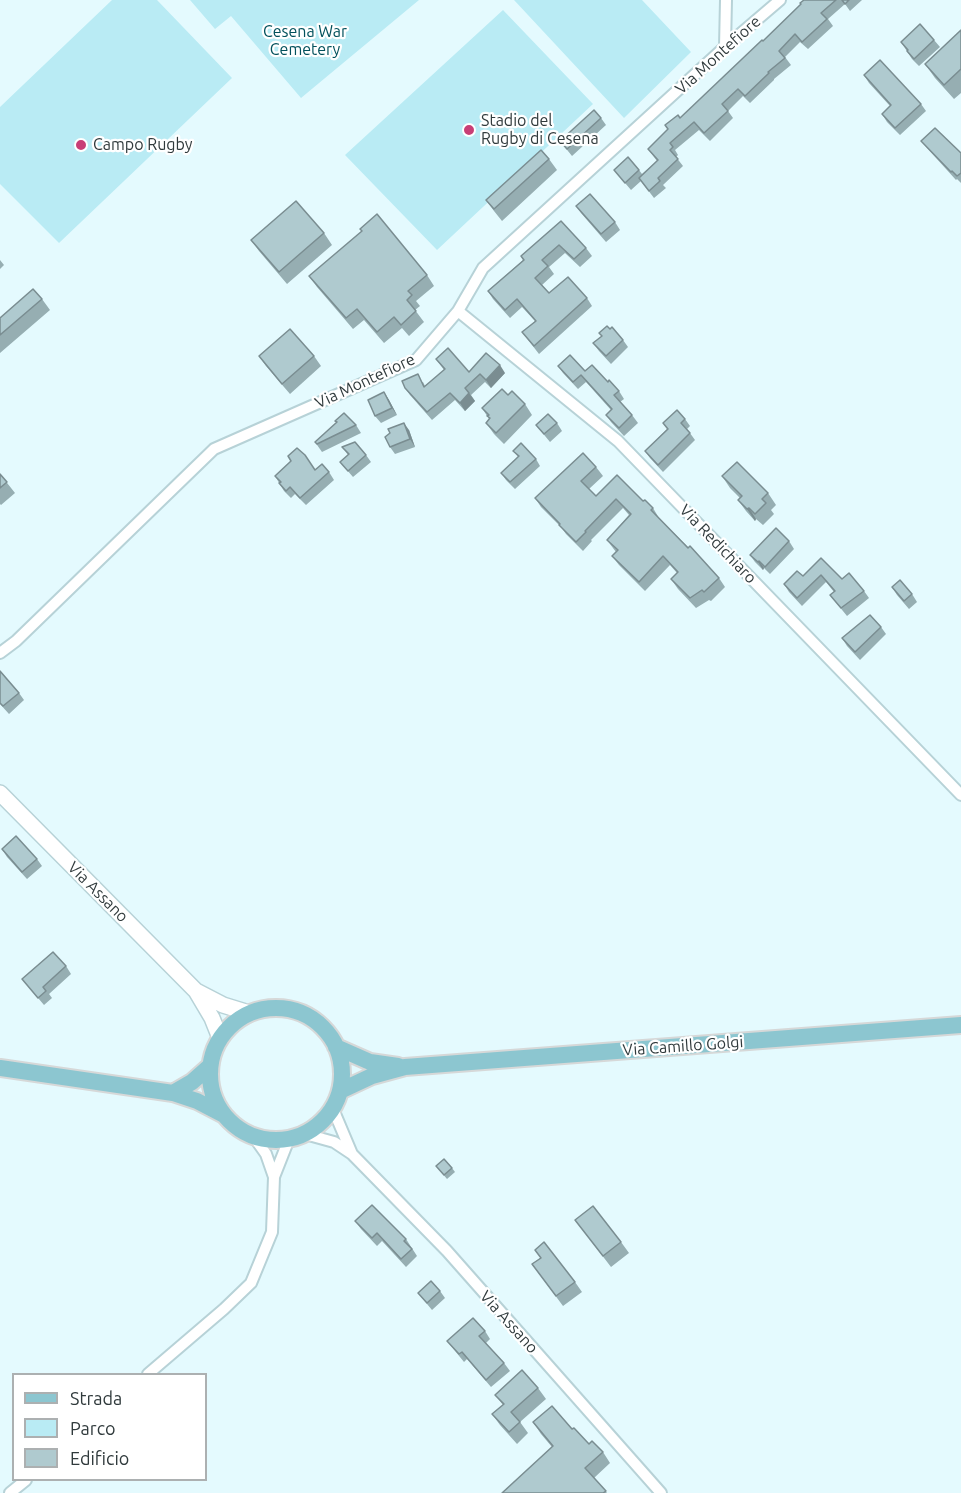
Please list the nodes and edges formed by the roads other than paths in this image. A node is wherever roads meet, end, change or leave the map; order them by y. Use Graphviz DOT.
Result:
graph roads {
  1 [pos="726,0"];
  2 [pos="780,0"];
  3 [pos="725,47"];
  4 [pos="458,311"];
  5 [pos="0,652"];
  6 [pos="0,793"];
  7 [pos="961,795"];
  8 [pos="196,991"];
  9 [pos="249,1013"];
  10 [pos="961,1025"];
  11 [pos="220,1038"];
  12 [pos="336,1047"];
  13 [pos="210,1066"];
  14 [pos="405,1067"];
  15 [pos="0,1068"];
  16 [pos="340,1091"];
  17 [pos="173,1093"];
  18 [pos="333,1109"];
  19 [pos="222,1114"];
  20 [pos="254,1137"];
  21 [pos="297,1137"];
  22 [pos="352,1154"];
  23 [pos="274,1177"];
  24 [pos="149,1373"];
  25 [pos="24,1481"];
  26 [pos="10,1493"];
  27 [pos="661,1493"];
  1 -- 3 [label="street"];
  2 -- 3 [label="street, Via Montefiore"];
  3 -- 4 [label="street, Via Montefiore"];
  4 -- 5 [label="street, Via Montefiore"];
  4 -- 7 [label="street, Via Redichiaro"];
  6 -- 8 [label="main road, Via Assano"];
  8 -- 9 [label="main road, Via Assano"];
  8 -- 11 [label="main road, Via Assano"];
  9 -- 11 [label="main road"];
  9 -- 12 [label="main road"];
  10 -- 14 [label="main road, Via Camillo Golgi"];
  11 -- 13 [label="main road"];
  12 -- 14 [label="main road, Via Camillo Golgi"];
  12 -- 16 [label="main road"];
  13 -- 17 [label="main road"];
  13 -- 19 [label="main road"];
  14 -- 16 [label="main road, Via Camillo Golgi"];
  15 -- 17 [label="main road"];
  16 -- 18 [label="main road"];
  17 -- 19 [label="main road"];
  18 -- 21 [label="main road"];
  18 -- 22 [label="street, Via Assano"];
  19 -- 20 [label="main road"];
  20 -- 21 [label="main road"];
  20 -- 23 [label="street"];
  21 -- 22 [label="street, Via Assano"];
  21 -- 23 [label="street"];
  22 -- 27 [label="street, Via Assano"];
  23 -- 24 [label="street"];
  25 -- 26 [label="street"];
}
